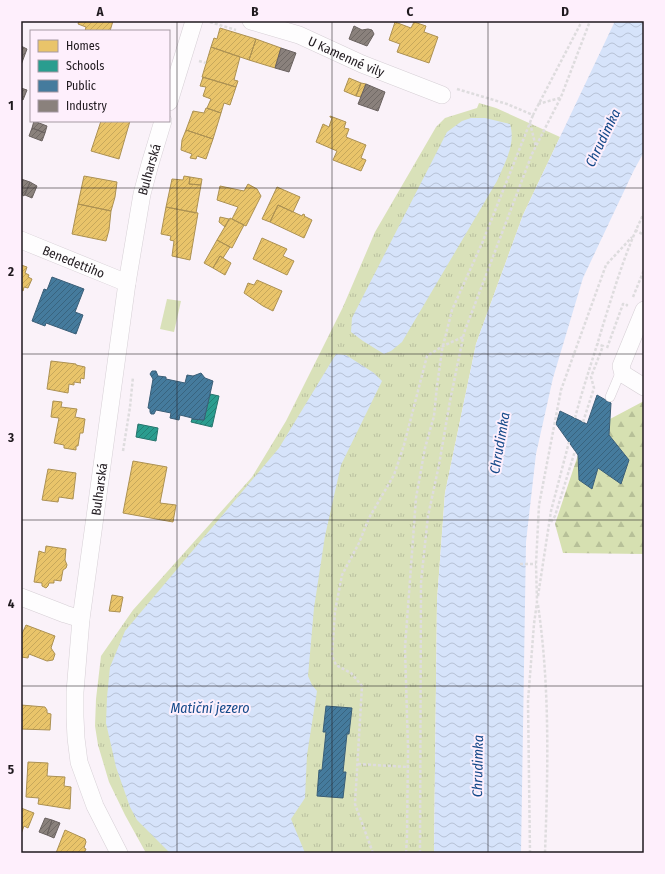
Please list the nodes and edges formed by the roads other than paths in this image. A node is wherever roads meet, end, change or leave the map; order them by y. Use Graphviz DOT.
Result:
graph roads {
  1 [pos="194,21"];
  2 [pos="251,21"];
  3 [pos="442,95"];
  4 [pos="170,99"];
  5 [pos="163,122"];
  6 [pos="21,240"];
  7 [pos="127,283"];
  8 [pos="644,310"];
  9 [pos="621,371"];
  10 [pos="644,387"];
  11 [pos="610,397"];
  12 [pos="21,597"];
  13 [pos="81,619"];
  14 [pos="119,853"];
  1 -- 4 [label="street"];
  2 -- 3 [label="street, U Kamenné vily"];
  5 -- 7 [label="street, Bulharská"];
  6 -- 7 [label="street, Benedettiho"];
  7 -- 13 [label="street, Bulharská"];
  8 -- 9 [label="street"];
  9 -- 10 [label="street"];
  9 -- 11 [label="lane"];
  12 -- 13 [label="street"];
  13 -- 14 [label="street, Bulharská"];
}
